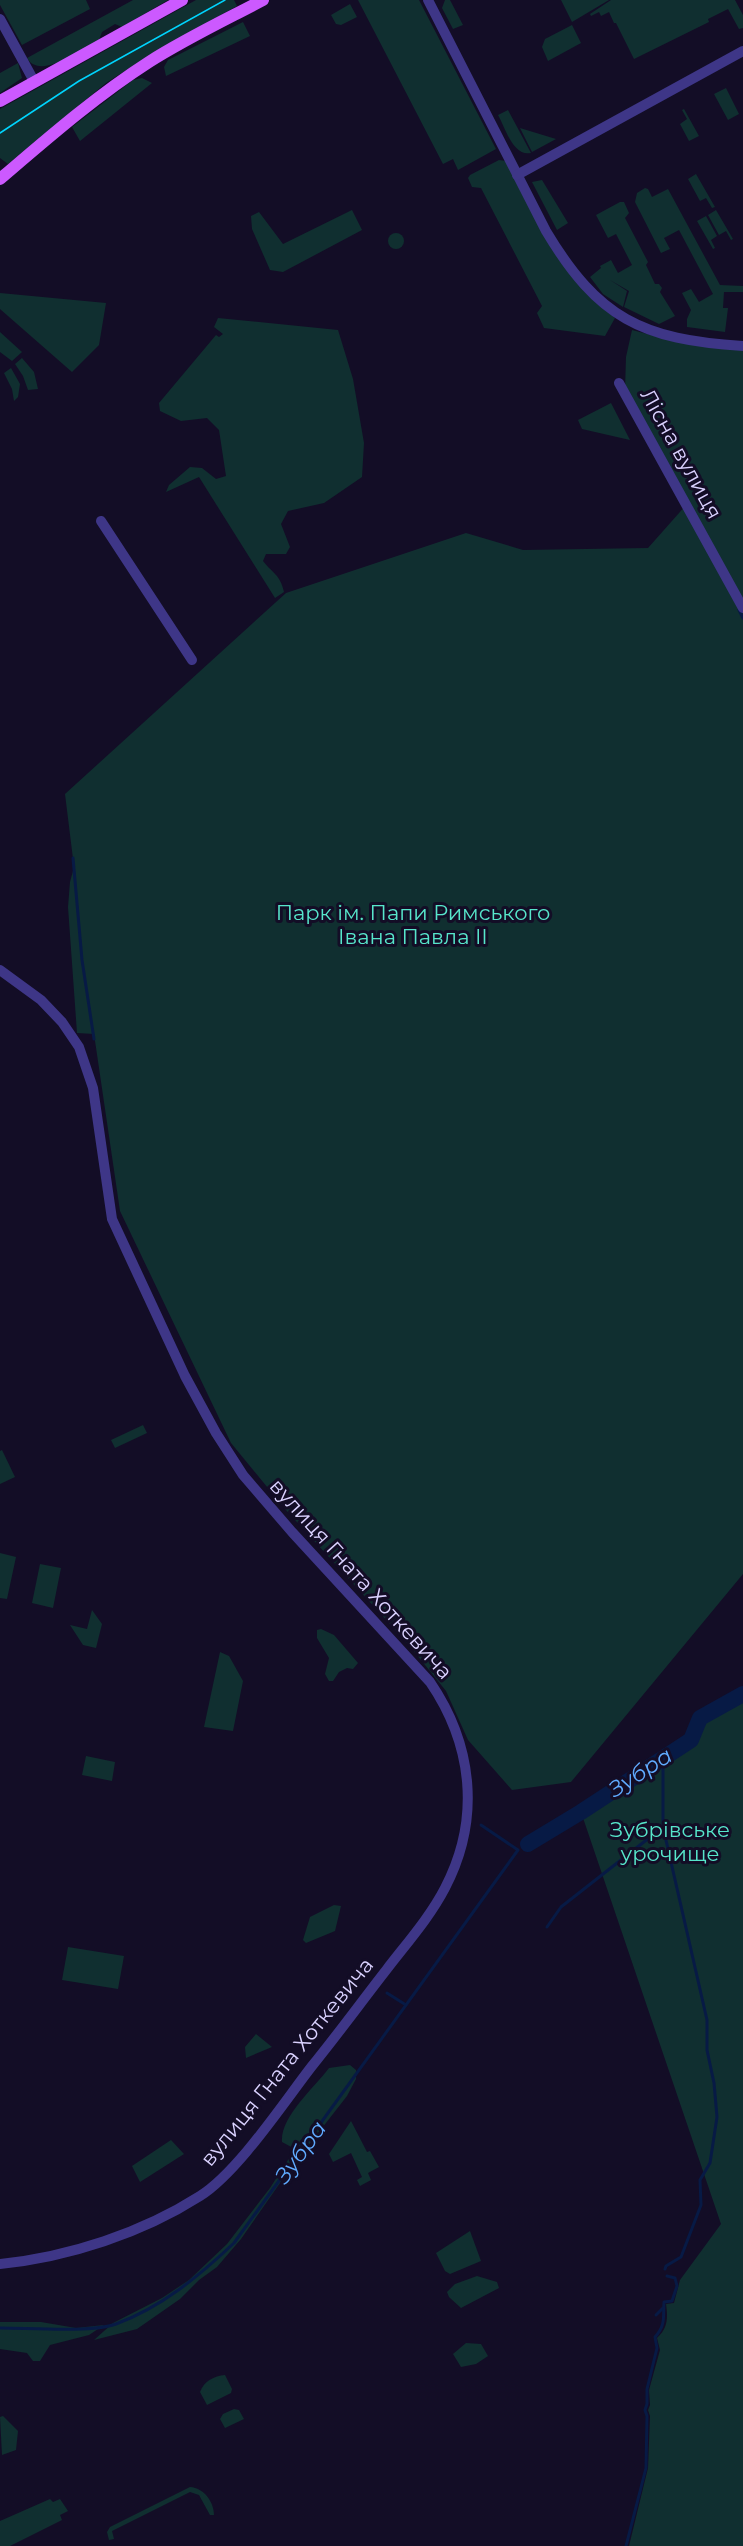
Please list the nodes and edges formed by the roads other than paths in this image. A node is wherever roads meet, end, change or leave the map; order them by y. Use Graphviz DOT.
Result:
graph roads {
  1 [pos="182,0"];
  2 [pos="263,0"];
  3 [pos="428,0"];
  4 [pos="0,19"];
  5 [pos="743,51"];
  6 [pos="34,81"];
  7 [pos="0,101"];
  8 [pos="518,175"];
  9 [pos="0,179"];
  10 [pos="743,346"];
  11 [pos="619,383"];
  12 [pos="101,521"];
  13 [pos="743,608"];
  14 [pos="192,660"];
  15 [pos="0,970"];
  16 [pos="0,2264"];
  1 -- 6 [label="main road"];
  2 -- 9 [label="main road"];
  3 -- 8 [label="street"];
  4 -- 6 [label="street"];
  5 -- 8 [label="street"];
  6 -- 7 [label="main road"];
  8 -- 10 [label="street"];
  11 -- 13 [label="street, Лісна вулиця"];
  12 -- 14 [label="street"];
  15 -- 16 [label="street, вулиця Гната Хоткевича"];
}
